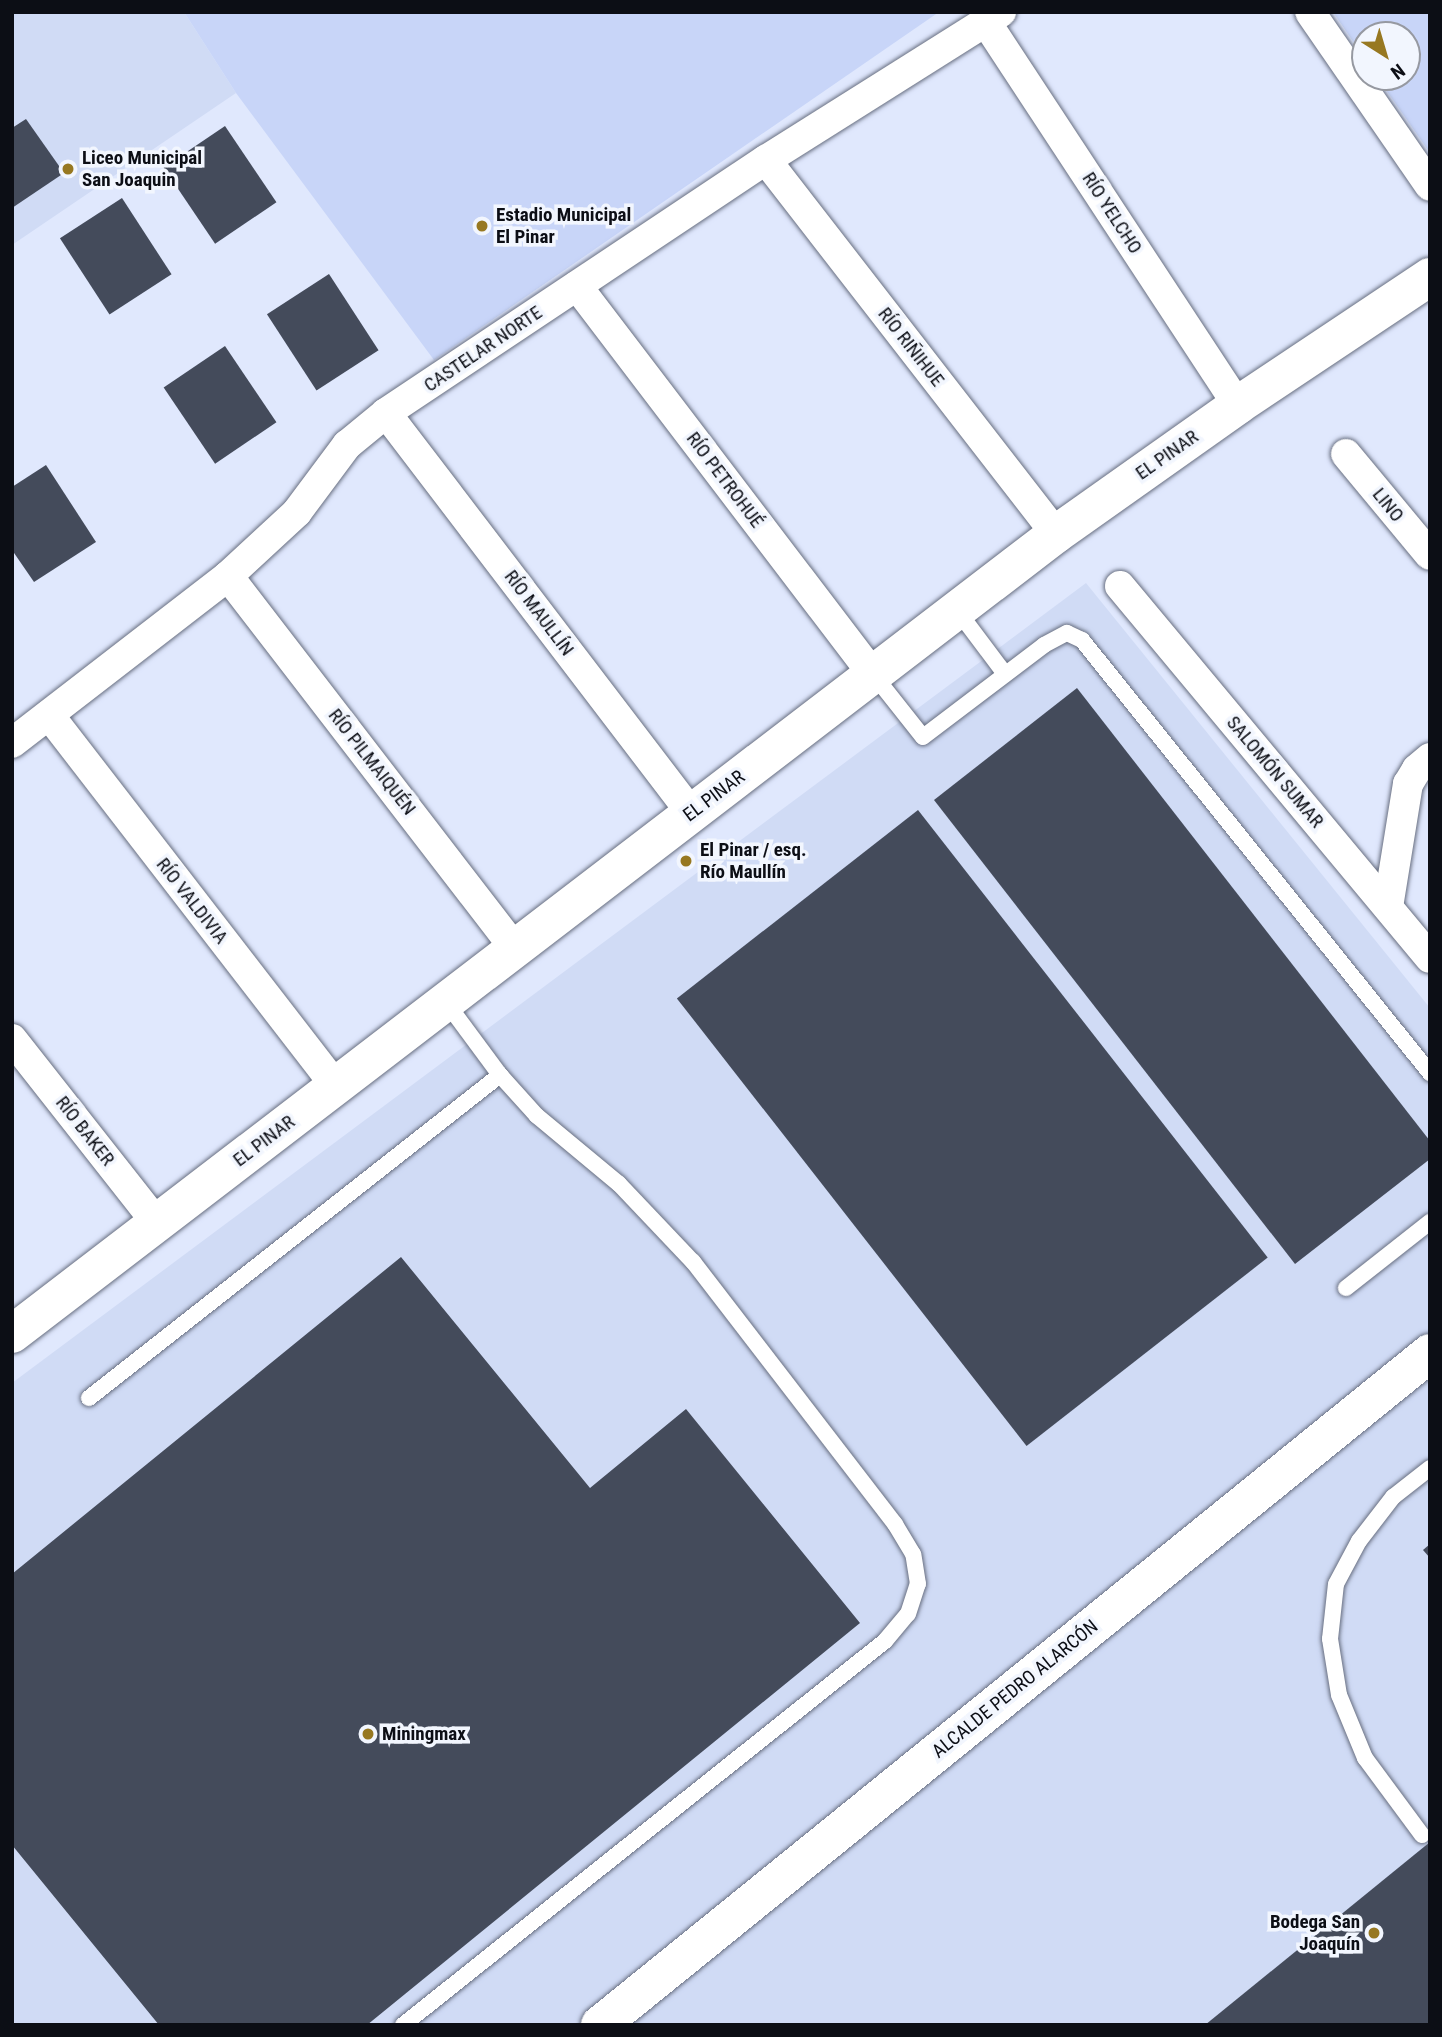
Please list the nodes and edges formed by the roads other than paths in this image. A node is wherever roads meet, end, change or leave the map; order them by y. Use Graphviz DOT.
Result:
graph roads {
  1 [pos="1310,12"];
  2 [pos="994,17"];
  3 [pos="766,160"];
  4 [pos="1430,186"];
  5 [pos="1430,277"];
  6 [pos="577,286"];
  7 [pos="1238,405"];
  8 [pos="386,413"];
  9 [pos="1346,454"];
  10 [pos="1056,534"];
  11 [pos="1430,555"];
  12 [pos="228,576"];
  13 [pos="1119,586"];
  14 [pos="957,610"];
  15 [pos="873,674"];
  16 [pos="1005,674"];
  17 [pos="48,715"];
  18 [pos="12,743"];
  19 [pos="1430,758"];
  20 [pos="692,814"];
  21 [pos="1388,907"];
  22 [pos="515,949"];
  23 [pos="1430,958"];
  24 [pos="446,1002"];
  25 [pos="12,1039"];
  26 [pos="1430,1073"];
  27 [pos="500,1075"];
  28 [pos="336,1087"];
  29 [pos="1430,1222"];
  30 [pos="158,1223"];
  31 [pos="1346,1288"];
  32 [pos="12,1334"];
  33 [pos="1430,1353"];
  34 [pos="89,1398"];
  35 [pos="1430,1468"];
  36 [pos="1422,1835"];
  37 [pos="403,2025"];
  38 [pos="600,2025"];
  1 -- 4 [label="street"];
  2 -- 3 [label="street, CASTELAR NORTE"];
  2 -- 7 [label="street, RÍO YELCHO"];
  3 -- 6 [label="street, CASTELAR NORTE"];
  3 -- 10 [label="street, RÍO RIÑIHUE"];
  5 -- 7 [label="street, EL PINAR"];
  6 -- 8 [label="street, CASTELAR NORTE"];
  6 -- 15 [label="street, RÍO PETROHUÉ"];
  7 -- 10 [label="street, EL PINAR"];
  8 -- 12 [label="street, CASTELAR NORTE"];
  8 -- 20 [label="street, RÍO MAULLÍN"];
  9 -- 11 [label="street, LINO"];
  10 -- 14 [label="street, EL PINAR"];
  12 -- 17 [label="street, CASTELAR NORTE"];
  12 -- 22 [label="street, RÍO PILMAIQUÉN"];
  13 -- 21 [label="street, SALOMÓN SUMAR"];
  14 -- 15 [label="street, EL PINAR"];
  14 -- 16 [label="lane"];
  15 -- 16 [label="lane"];
  15 -- 20 [label="street, EL PINAR"];
  16 -- 26 [label="lane"];
  17 -- 18 [label="street, CASTELAR NORTE"];
  17 -- 28 [label="street, RÍO VALDIVIA"];
  19 -- 21 [label="street"];
  20 -- 22 [label="street, EL PINAR"];
  21 -- 23 [label="street, SALOMÓN SUMAR"];
  22 -- 24 [label="street, EL PINAR"];
  24 -- 27 [label="lane"];
  24 -- 28 [label="street, EL PINAR"];
  25 -- 30 [label="street, RÍO BAKER"];
  27 -- 34 [label="lane"];
  27 -- 37 [label="lane"];
  28 -- 30 [label="street, EL PINAR"];
  29 -- 31 [label="lane"];
  30 -- 32 [label="street, EL PINAR"];
  33 -- 38 [label="street, ALCALDE PEDRO ALARCÓN"];
  35 -- 36 [label="lane"];
}
